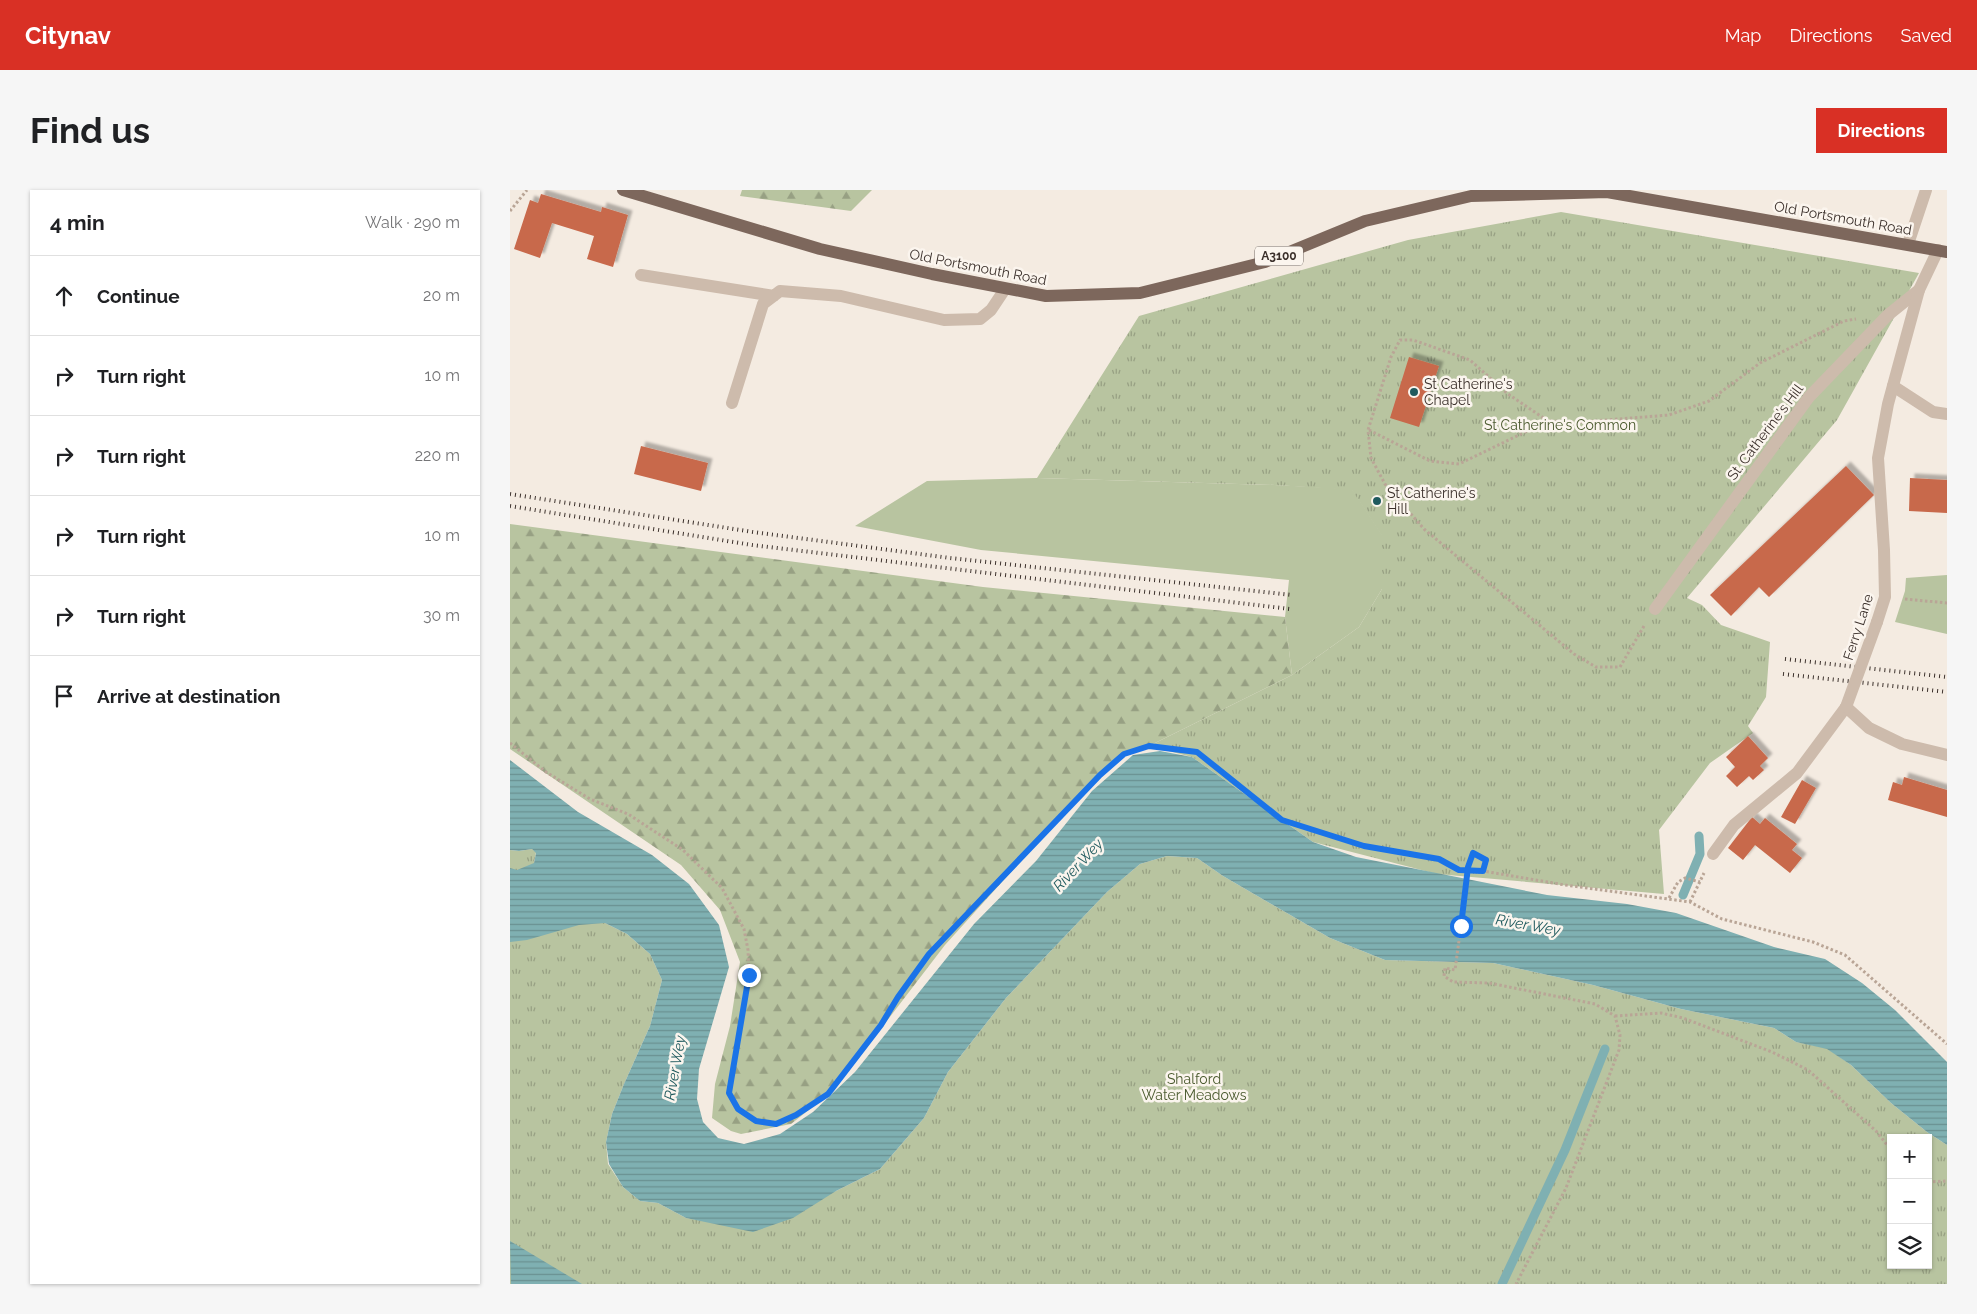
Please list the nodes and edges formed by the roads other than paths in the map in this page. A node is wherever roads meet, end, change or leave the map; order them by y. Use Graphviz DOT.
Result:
graph roads {
  1 [pos="623,190"];
  2 [pos="1926,190"];
  3 [pos="1908,244"];
  4 [pos="1943,251"];
  5 [pos="641,275"];
  6 [pos="1005,289"];
  7 [pos="1919,290"];
  8 [pos="774,296"];
  9 [pos="1893,386"];
  10 [pos="732,403"];
  11 [pos="1947,414"];
  12 [pos="1655,609"];
  13 [pos="1846,707"];
  14 [pos="1947,755"];
  15 [pos="1713,854"];
  1 -- 6 [label="main road, Old Portsmouth Road / A3100"];
  2 -- 3 [label="street"];
  3 -- 4 [label="main road, Old Portsmouth Road / A3100"];
  3 -- 6 [label="main road, Old Portsmouth Road / A3100"];
  4 -- 7 [label="street, Ferry Lane"];
  5 -- 8 [label="street"];
  6 -- 8 [label="street"];
  7 -- 9 [label="street, Ferry Lane"];
  7 -- 12 [label="street, St. Catherine's Hill"];
  8 -- 10 [label="street"];
  9 -- 11 [label="street"];
  9 -- 13 [label="street, Ferry Lane, bridge"];
  13 -- 14 [label="street"];
  13 -- 15 [label="street, Ferry Lane"];
}
